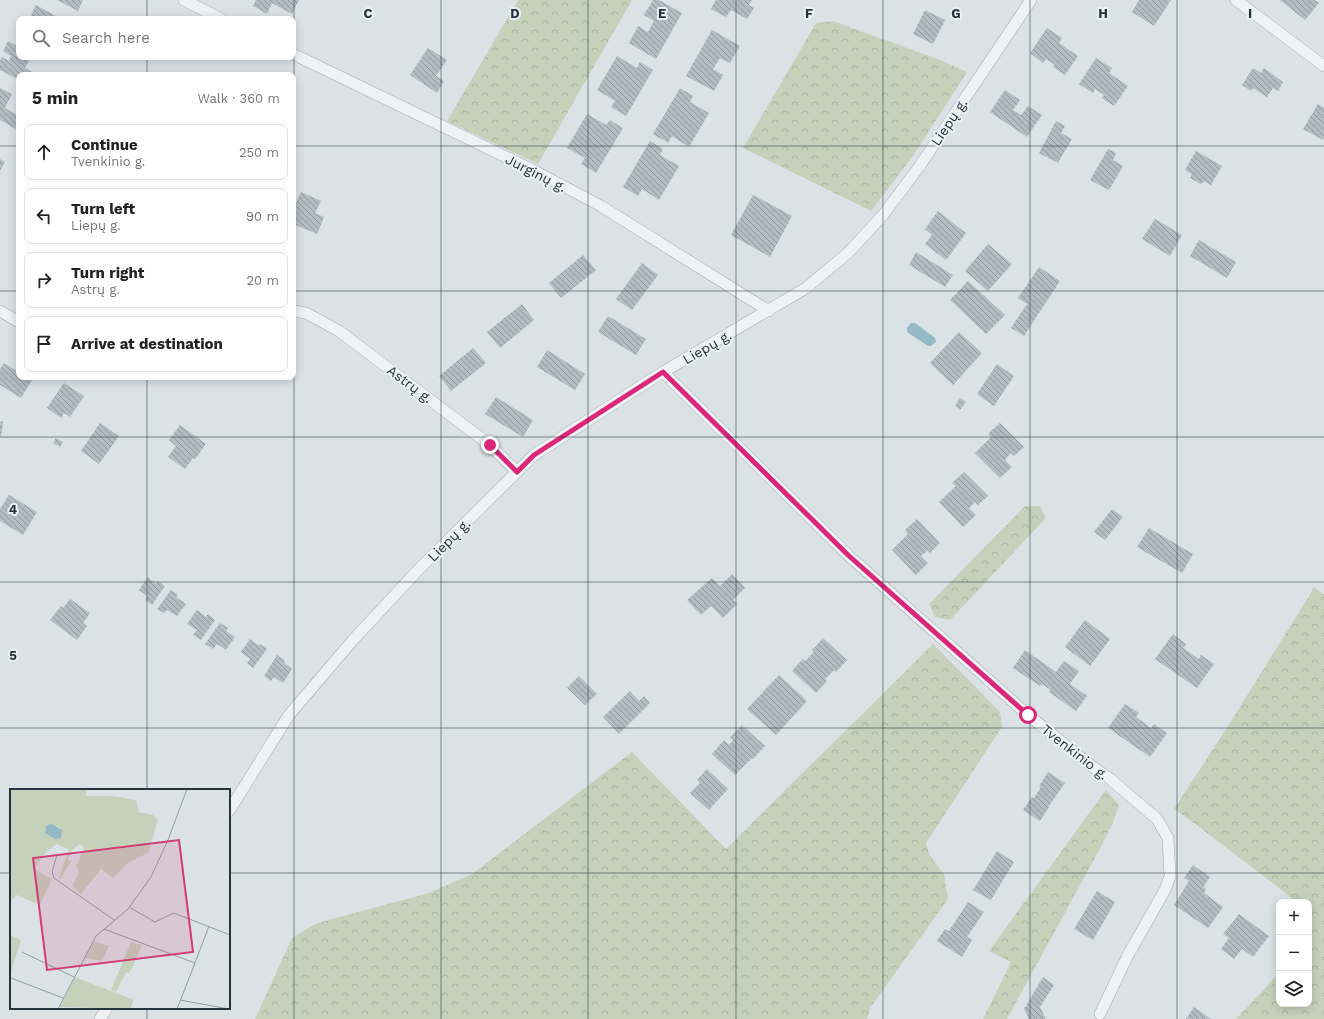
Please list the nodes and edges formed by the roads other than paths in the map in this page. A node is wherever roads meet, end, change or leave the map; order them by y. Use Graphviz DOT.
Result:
graph roads {
  1 [pos="184,0"];
  2 [pos="1031,0"];
  3 [pos="1236,0"];
  4 [pos="215,16"];
  5 [pos="296,55"];
  6 [pos="1324,66"];
  7 [pos="0,311"];
  8 [pos="296,311"];
  9 [pos="769,311"];
  10 [pos="16,320"];
  11 [pos="663,372"];
  12 [pos="517,472"];
  13 [pos="230,809"];
  14 [pos="106,1009"];
  15 [pos="1100,1014"];
  16 [pos="100,1019"];
  1 -- 4 [label="street"];
  2 -- 9 [label="street, Liepų g."];
  3 -- 6 [label="street"];
  5 -- 9 [label="street, Jurginų g."];
  7 -- 10 [label="street"];
  8 -- 12 [label="street, Astrų g."];
  9 -- 11 [label="street, Liepų g."];
  11 -- 12 [label="street, Liepų g."];
  11 -- 15 [label="street, Tvenkinio g."];
  12 -- 13 [label="street, Liepų g."];
  14 -- 16 [label="street"];
}
